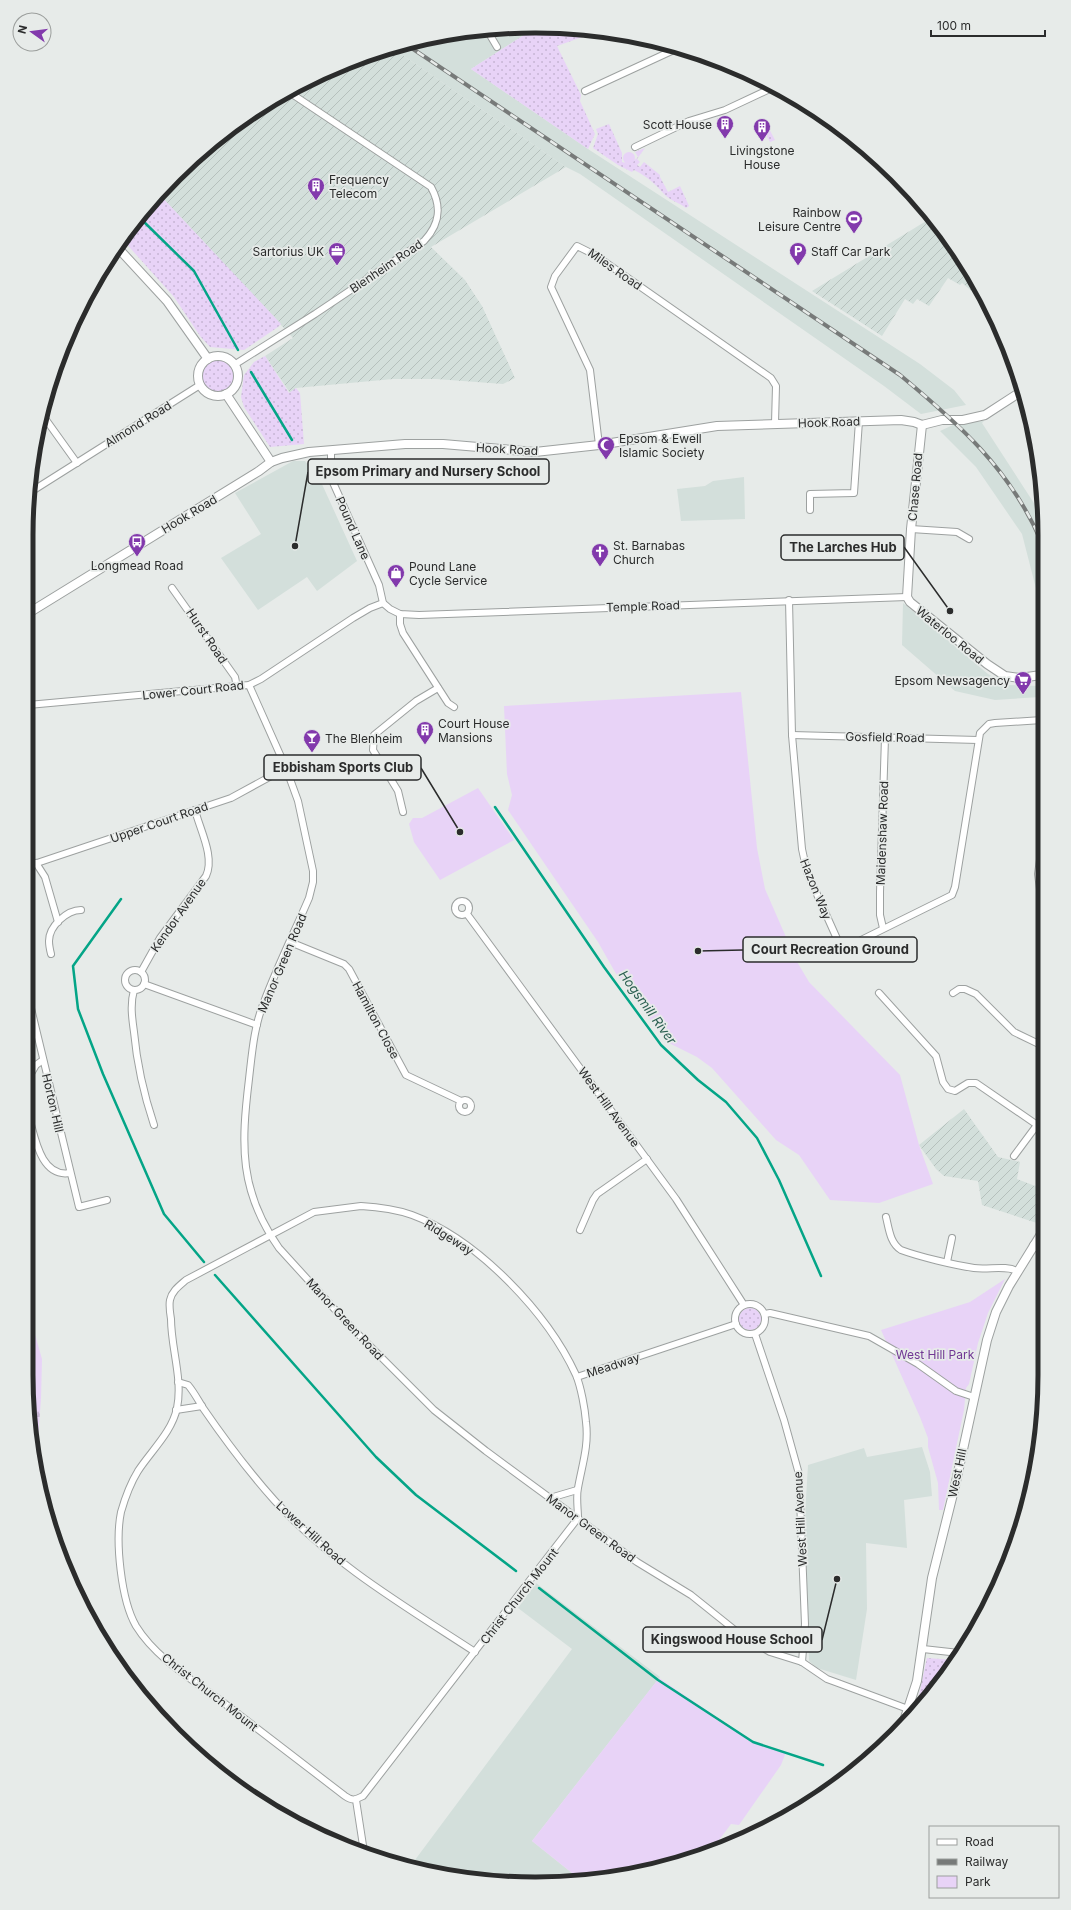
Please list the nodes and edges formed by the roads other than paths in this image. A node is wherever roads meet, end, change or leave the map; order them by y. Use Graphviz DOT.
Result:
graph roads {
  1 [pos="490,35"];
  2 [pos="497,47"];
  3 [pos="671,51"];
  4 [pos="768,90"];
  5 [pos="585,91"];
  6 [pos="294,95"];
  7 [pos="636,147"];
  8 [pos="121,252"];
  9 [pos="208,359"];
  10 [pos="234,365"];
  11 [pos="200,385"];
  12 [pos="226,394"];
  13 [pos="1017,394"];
  14 [pos="47,421"];
  15 [pos="859,421"];
  16 [pos="775,423"];
  17 [pos="922,425"];
  18 [pos="599,445"];
  19 [pos="331,450"];
  20 [pos="271,462"];
  21 [pos="77,463"];
  22 [pos="35,489"];
  23 [pos="810,510"];
  24 [pos="911,529"];
  25 [pos="969,539"];
  26 [pos="172,588"];
  27 [pos="907,597"];
  28 [pos="789,600"];
  29 [pos="383,603"];
  30 [pos="33,611"];
  31 [pos="400,614"];
  32 [pos="1038,675"];
  33 [pos="249,685"];
  34 [pos="238,687"];
  35 [pos="438,688"];
  36 [pos="33,705"];
  37 [pos="454,706"];
  38 [pos="1038,720"];
  39 [pos="792,735"];
  40 [pos="885,738"];
  41 [pos="978,740"];
  42 [pos="286,768"];
  43 [pos="195,810"];
  44 [pos="403,812"];
  45 [pos="36,863"];
  46 [pos="33,864"];
  47 [pos="81,910"];
  48 [pos="467,914"];
  49 [pos="58,922"];
  50 [pos="883,928"];
  51 [pos="290,942"];
  52 [pos="51,954"];
  53 [pos="141,972"];
  54 [pos="144,984"];
  55 [pos="134,990"];
  56 [pos="879,993"];
  57 [pos="953,993"];
  58 [pos="33,1017"];
  59 [pos="257,1025"];
  60 [pos="1038,1044"];
  61 [pos="43,1060"];
  62 [pos="33,1070"];
  63 [pos="461,1101"];
  64 [pos="1037,1125"];
  65 [pos="154,1126"];
  66 [pos="33,1129"];
  67 [pos="1014,1156"];
  68 [pos="647,1159"];
  69 [pos="70,1173"];
  70 [pos="107,1200"];
  71 [pos="886,1217"];
  72 [pos="580,1230"];
  73 [pos="271,1236"];
  74 [pos="952,1238"];
  75 [pos="1038,1238"];
  76 [pos="1033,1246"];
  77 [pos="1038,1250"];
  78 [pos="947,1262"];
  79 [pos="1017,1271"];
  80 [pos="744,1305"];
  81 [pos="765,1314"];
  82 [pos="736,1324"];
  83 [pos="755,1334"];
  84 [pos="577,1377"];
  85 [pos="178,1382"];
  86 [pos="974,1397"];
  87 [pos="202,1406"];
  88 [pos="176,1410"];
  89 [pos="577,1490"];
  90 [pos="550,1498"];
  91 [pos="578,1518"];
  92 [pos="923,1649"];
  93 [pos="475,1652"];
  94 [pos="954,1652"];
  95 [pos="802,1662"];
  96 [pos="908,1709"];
  97 [pos="907,1713"];
  98 [pos="356,1800"];
  99 [pos="363,1846"];
  1 -- 2 [label="street"];
  3 -- 5 [label="street"];
  4 -- 7 [label="street"];
  6 -- 10 [label="street, Blenheim Road"];
  8 -- 9 [label="main road"];
  9 -- 10 [label="main road"];
  9 -- 11 [label="main road"];
  10 -- 12 [label="main road"];
  11 -- 12 [label="main road"];
  11 -- 21 [label="street, Almond Road"];
  12 -- 20 [label="main road"];
  13 -- 17 [label="main road, Hook Road"];
  14 -- 21 [label="street"];
  15 -- 16 [label="main road, Hook Road"];
  15 -- 17 [label="main road, Hook Road"];
  15 -- 23 [label="street"];
  16 -- 18 [label="main road, Hook Road"];
  16 -- 18 [label="street, Miles Road"];
  17 -- 24 [label="main road, Chase Road"];
  18 -- 19 [label="main road, Hook Road"];
  19 -- 20 [label="main road, Hook Road"];
  19 -- 29 [label="street, Pound Lane"];
  20 -- 30 [label="main road, Hook Road"];
  21 -- 22 [label="street, Almond Road"];
  24 -- 25 [label="street"];
  24 -- 27 [label="main road, Chase Road"];
  26 -- 34 [label="street, Hurst Road"];
  27 -- 28 [label="street, Temple Road"];
  27 -- 32 [label="main road, Waterloo Road"];
  28 -- 31 [label="street, Temple Road"];
  28 -- 39 [label="street, Hazon Way"];
  29 -- 31 [label="street"];
  29 -- 33 [label="street, Lower Court Road"];
  31 -- 35 [label="street"];
  33 -- 34 [label="street, Lower Court Road"];
  33 -- 42 [label="street, Manor Green Road"];
  34 -- 36 [label="street, Lower Court Road"];
  35 -- 37 [label="street"];
  35 -- 44 [label="street"];
  38 -- 41 [label="street"];
  39 -- 40 [label="street, Gosfield Road"];
  39 -- 50 [label="street, Hazon Way"];
  40 -- 41 [label="street, Gosfield Road"];
  40 -- 50 [label="street, Maidenshaw Road"];
  41 -- 50 [label="street, Hazon Way"];
  42 -- 43 [label="street, Upper Court Road"];
  42 -- 51 [label="street, Manor Green Road"];
  43 -- 45 [label="street, Upper Court Road"];
  43 -- 53 [label="street, Kendor Avenue"];
  45 -- 46 [label="street, Upper Court Road"];
  45 -- 49 [label="street"];
  47 -- 49 [label="street"];
  48 -- 68 [label="street, West Hill Avenue"];
  49 -- 52 [label="street"];
  51 -- 59 [label="street, Manor Green Road"];
  51 -- 63 [label="street, Hamilton Close"];
  53 -- 54 [label="street"];
  53 -- 55 [label="street"];
  54 -- 55 [label="street"];
  54 -- 59 [label="street"];
  55 -- 65 [label="street"];
  56 -- 64 [label="street"];
  57 -- 60 [label="street"];
  58 -- 61 [label="street, Horton Hill"];
  59 -- 73 [label="street, Manor Green Road"];
  61 -- 62 [label="street"];
  61 -- 69 [label="street, Horton Hill"];
  64 -- 67 [label="street"];
  66 -- 69 [label="street"];
  68 -- 72 [label="street"];
  68 -- 80 [label="street, West Hill Avenue"];
  69 -- 70 [label="street, Horton Hill"];
  71 -- 78 [label="street"];
  73 -- 84 [label="street, Ridgeway"];
  73 -- 85 [label="street, Christ Church Mount"];
  73 -- 90 [label="street, Manor Green Road"];
  74 -- 78 [label="street"];
  75 -- 76 [label="main road, West Hill"];
  76 -- 77 [label="street"];
  76 -- 79 [label="main road, West Hill"];
  78 -- 79 [label="street"];
  79 -- 86 [label="main road, West Hill"];
  80 -- 81 [label="street"];
  80 -- 82 [label="street"];
  81 -- 83 [label="street"];
  81 -- 86 [label="street"];
  82 -- 83 [label="street"];
  82 -- 84 [label="street, Meadway"];
  83 -- 95 [label="street, West Hill Avenue"];
  84 -- 89 [label="street, Meadway"];
  85 -- 87 [label="street, Lower Hill Road"];
  85 -- 88 [label="street, Christ Church Mount"];
  86 -- 92 [label="main road, West Hill"];
  87 -- 88 [label="street"];
  87 -- 93 [label="street, Lower Hill Road"];
  88 -- 98 [label="street, Christ Church Mount"];
  89 -- 90 [label="street"];
  89 -- 91 [label="street, Meadway"];
  90 -- 91 [label="street, Manor Green Road"];
  91 -- 93 [label="street, Christ Church Mount"];
  91 -- 95 [label="street, Manor Green Road"];
  92 -- 94 [label="street"];
  92 -- 96 [label="main road, West Hill"];
  93 -- 98 [label="street, Christ Church Mount"];
  95 -- 96 [label="street, Manor Green Road"];
  96 -- 97 [label="main road, West Hill"];
  98 -- 99 [label="street"];
}
